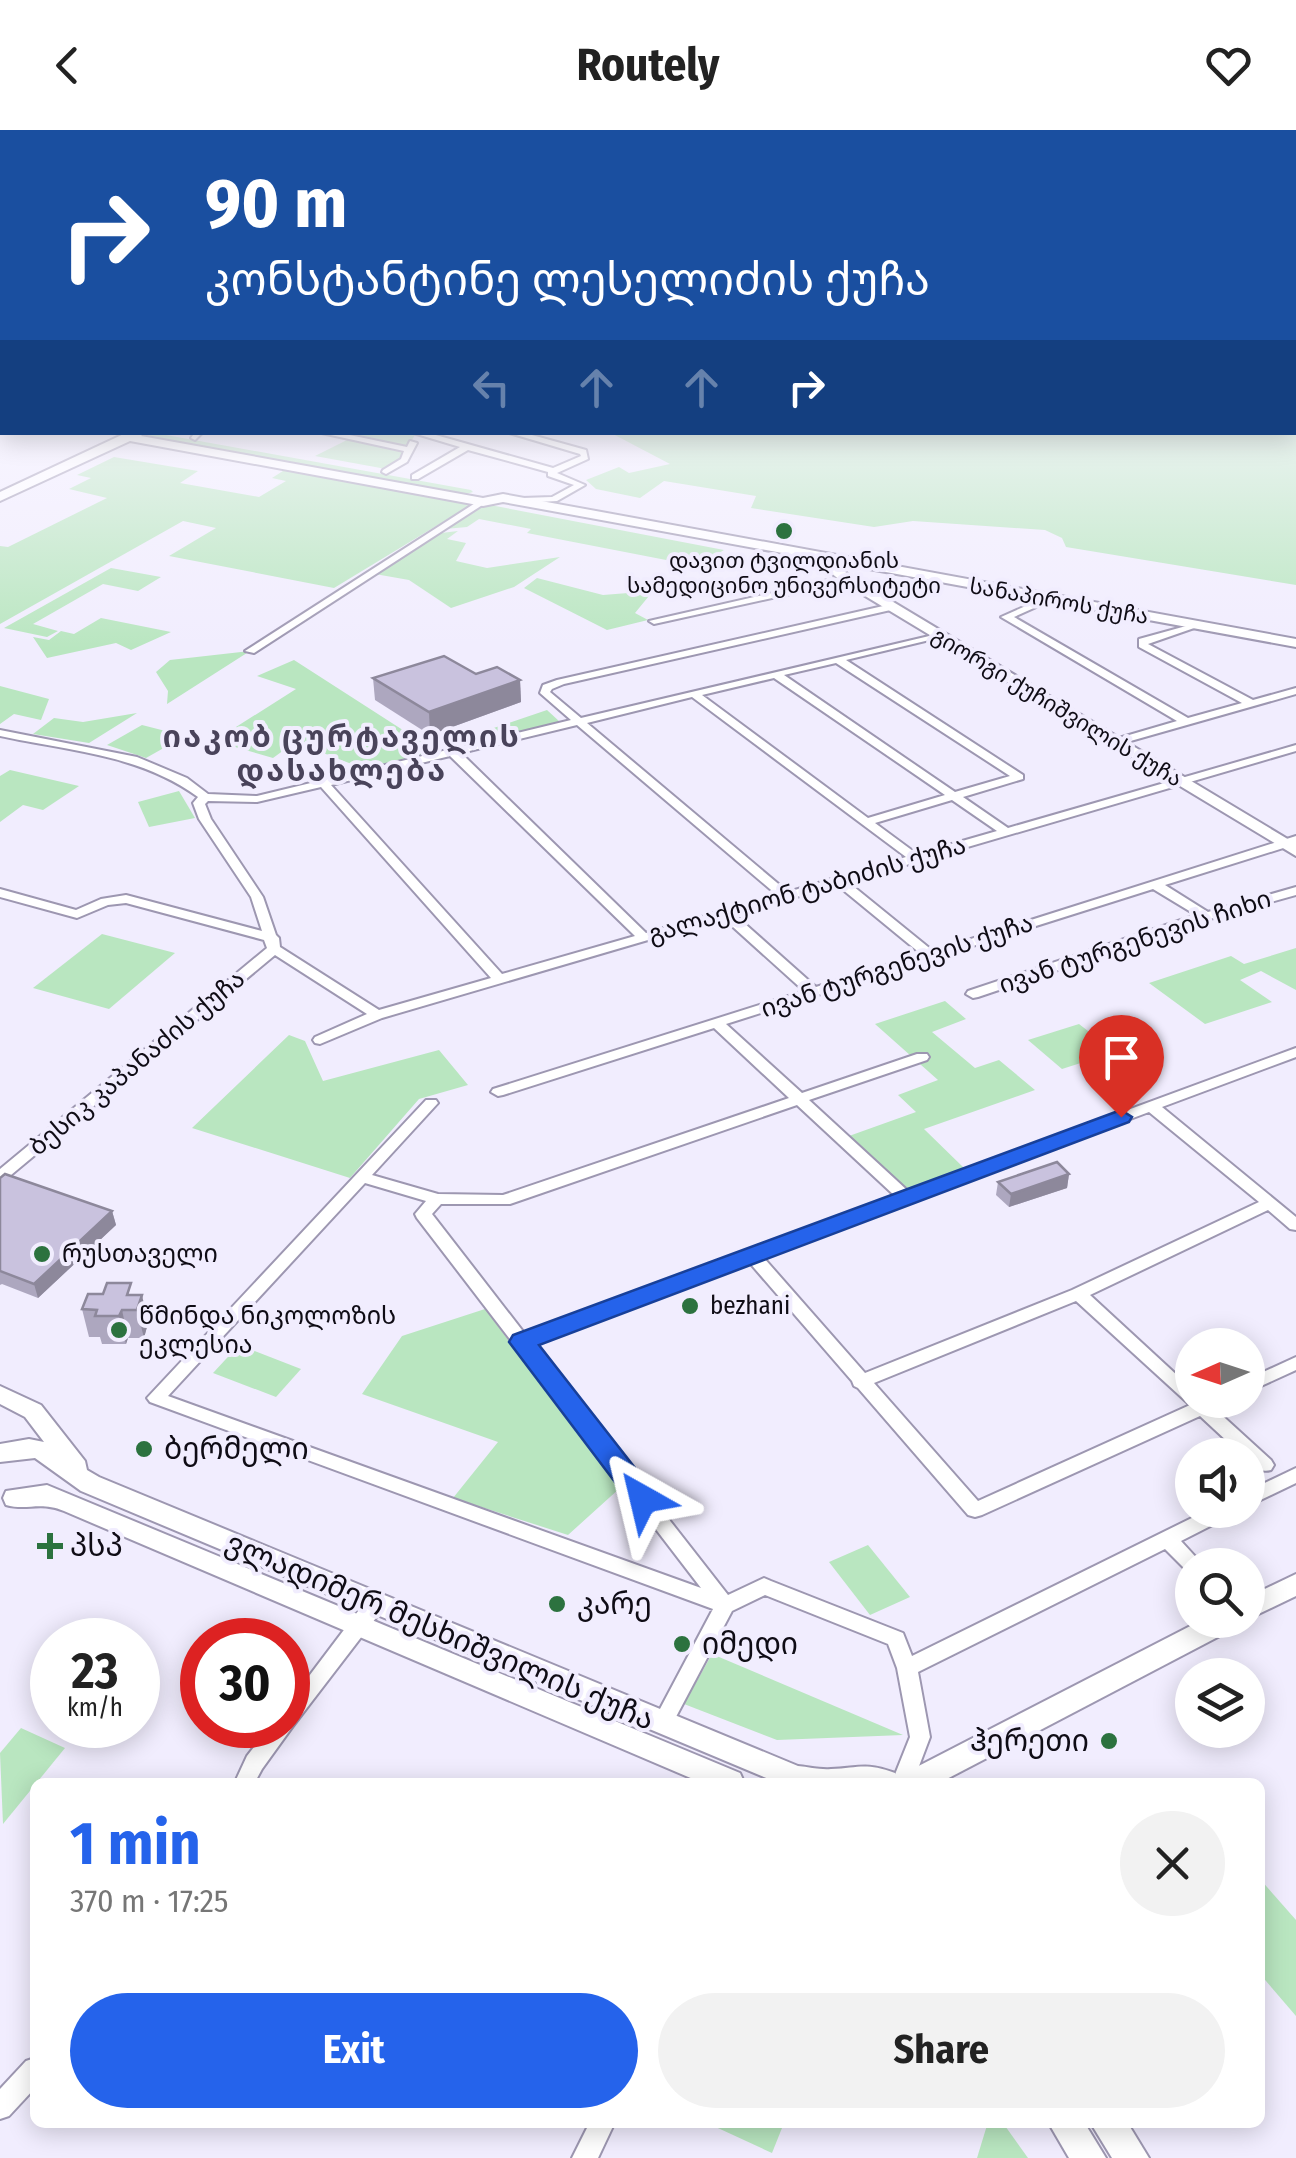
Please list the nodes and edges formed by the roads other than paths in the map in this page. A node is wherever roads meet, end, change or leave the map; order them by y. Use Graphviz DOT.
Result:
graph roads {
  1 [pos="82,460"];
  2 [pos="257,460"];
  3 [pos="323,460"];
  4 [pos="404,460"];
  5 [pos="446,460"];
  6 [pos="513,460"];
  7 [pos="579,460"];
  8 [pos="554,471"];
  9 [pos="386,472"];
  10 [pos="414,478"];
  11 [pos="0,497"];
  12 [pos="489,499"];
  13 [pos="522,501"];
  14 [pos="822,558"];
  15 [pos="846,579"];
  16 [pos="1049,599"];
  17 [pos="892,606"];
  18 [pos="654,621"];
  19 [pos="1194,625"];
  20 [pos="938,634"];
  21 [pos="1296,643"];
  22 [pos="250,651"];
  23 [pos="837,659"];
  24 [pos="776,674"];
  25 [pos="1296,691"];
  26 [pos="694,694"];
  27 [pos="1252,704"];
  28 [pos="578,722"];
  29 [pos="1186,722"];
  30 [pos="0,733"];
  31 [pos="1116,742"];
  32 [pos="1296,748"];
  33 [pos="453,752"];
  34 [pos="1181,781"];
  35 [pos="323,783"];
  36 [pos="954,796"];
  37 [pos="205,803"];
  38 [pos="866,822"];
  39 [pos="1006,832"];
  40 [pos="1292,845"];
  41 [pos="916,859"];
  42 [pos="839,881"];
  43 [pos="1154,884"];
  44 [pos="1296,891"];
  45 [pos="0,893"];
  46 [pos="786,896"];
  47 [pos="726,914"];
  48 [pos="1206,916"];
  49 [pos="644,938"];
  50 [pos="274,944"];
  51 [pos="930,955"];
  52 [pos="500,980"];
  53 [pos="813,992"];
  54 [pos="974,994"];
  55 [pos="378,1015"];
  56 [pos="717,1022"];
  57 [pos="320,1040"];
  58 [pos="1296,1052"];
  59 [pos="922,1058"];
  60 [pos="498,1092"];
  61 [pos="798,1099"];
  62 [pos="431,1103"];
  63 [pos="1151,1106"];
  64 [pos="362,1177"];
  65 [pos="0,1178"];
  66 [pos="906,1198"];
  67 [pos="437,1199"];
  68 [pos="1268,1204"];
  69 [pos="1296,1225"];
  70 [pos="752,1256"];
  71 [pos="1078,1294"];
  72 [pos="522,1342"];
  73 [pos="1296,1363"];
  74 [pos="1175,1378"];
  75 [pos="1265,1378"];
  76 [pos="860,1382"];
  77 [pos="0,1394"];
  78 [pos="33,1411"];
  79 [pos="1175,1415"];
  80 [pos="1218,1418"];
  81 [pos="1237,1438"];
  82 [pos="11,1449"];
  83 [pos="54,1459"];
  84 [pos="1296,1475"];
  85 [pos="90,1484"];
  86 [pos="1265,1490"];
  87 [pos="7,1497"];
  88 [pos="1189,1528"];
  89 [pos="1167,1539"];
  90 [pos="1176,1548"];
  91 [pos="1296,1584"];
  92 [pos="1265,1600"];
  93 [pos="725,1605"];
  94 [pos="367,1615"];
  95 [pos="1191,1638"];
  96 [pos="907,1668"];
  97 [pos="310,1689"];
  98 [pos="662,1724"];
  99 [pos="265,1748"];
  100 [pos="247,1778"];
  101 [pos="721,1778"];
  102 [pos="798,1778"];
  103 [pos="845,1778"];
  104 [pos="874,1778"];
  105 [pos="905,1778"];
  106 [pos="923,1778"];
  107 [pos="30,2075"];
  108 [pos="0,2107"];
  109 [pos="600,2128"];
  110 [pos="1068,2128"];
  111 [pos="1110,2128"];
  112 [pos="585,2158"];
  113 [pos="1089,2158"];
  114 [pos="1132,2158"];
  1 -- 11 [label="main road"];
  2 -- 12 [label="main road, სანაპიროს ქუჩა"];
  3 -- 9 [label="main road, სანაპიროს ქუჩა"];
  4 -- 9 [label="street"];
  5 -- 10 [label="street"];
  6 -- 8 [label="street"];
  7 -- 8 [label="street"];
  8 -- 13 [label="street"];
  9 -- 10 [label="main road, სანაპიროს ქუჩა"];
  10 -- 12 [label="main road, სანაპიროს ქუჩა"];
  12 -- 13 [label="main road, სანაპიროს ქუჩა"];
  12 -- 14 [label="main road, სანაპიროს ქუჩა"];
  12 -- 22 [label="street"];
  13 -- 14 [label="main road, სანაპიროს ქუჩა"];
  14 -- 15 [label="street, გიორგი ქუჩიშვილის ქუჩა"];
  14 -- 16 [label="main road, სანაპიროს ქუჩა"];
  15 -- 17 [label="street, გიორგი ქუჩიშვილის ქუჩა"];
  15 -- 18 [label="street"];
  16 -- 19 [label="main road, სანაპიროს ქუჩა"];
  16 -- 29 [label="street"];
  17 -- 20 [label="street, გიორგი ქუჩიშვილის ქუჩა"];
  17 -- 28 [label="street"];
  19 -- 21 [label="main road, სანაპიროს ქუჩა"];
  19 -- 27 [label="street"];
  20 -- 23 [label="street"];
  20 -- 31 [label="street, გიორგი ქუჩიშვილის ქუჩა"];
  23 -- 24 [label="street"];
  23 -- 36 [label="street"];
  24 -- 26 [label="street"];
  24 -- 36 [label="street"];
  25 -- 27 [label="street"];
  26 -- 28 [label="street"];
  26 -- 38 [label="street"];
  27 -- 29 [label="street"];
  28 -- 33 [label="street"];
  28 -- 46 [label="street"];
  29 -- 31 [label="street"];
  30 -- 37 [label="street"];
  31 -- 34 [label="street, გიორგი ქუჩიშვილის ქუჩა"];
  32 -- 34 [label="street, გალაქტიონ ტაბიძის ქუჩა"];
  33 -- 35 [label="street"];
  33 -- 49 [label="street"];
  34 -- 39 [label="street, გალაქტიონ ტაბიძის ქუჩა"];
  34 -- 40 [label="street, გიორგი ქუჩიშვილის ქუჩა"];
  35 -- 37 [label="street"];
  35 -- 52 [label="street"];
  36 -- 38 [label="street"];
  36 -- 39 [label="street"];
  37 -- 50 [label="street"];
  38 -- 41 [label="street"];
  39 -- 41 [label="street, გალაქტიონ ტაბიძის ქუჩა"];
  40 -- 43 [label="street, ივან ტურგენევის ქუჩა"];
  41 -- 42 [label="street, გალაქტიონ ტაბიძის ქუჩა"];
  42 -- 46 [label="street, გალაქტიონ ტაბიძის ქუჩა"];
  42 -- 51 [label="street"];
  43 -- 48 [label="street"];
  43 -- 51 [label="street, ივან ტურგენევის ქუჩა"];
  44 -- 48 [label="street, ივან ტურგენევის ჩიხი"];
  45 -- 50 [label="street"];
  46 -- 47 [label="street, გალაქტიონ ტაბიძის ქუჩა"];
  47 -- 49 [label="street, გალაქტიონ ტაბიძის ქუჩა"];
  47 -- 53 [label="street"];
  48 -- 54 [label="street, ივან ტურგენევის ჩიხი"];
  49 -- 52 [label="street, გალაქტიონ ტაბიძის ქუჩა"];
  50 -- 55 [label="street"];
  50 -- 65 [label="street, ბესიკ კაპანაძის ქუჩა"];
  51 -- 53 [label="street, ივან ტურგენევის ქუჩა"];
  52 -- 55 [label="street, გალაქტიონ ტაბიძის ქუჩა"];
  53 -- 56 [label="street, ივან ტურგენევის ქუჩა"];
  55 -- 57 [label="street, გალაქტიონ ტაბიძის ქუჩა"];
  56 -- 60 [label="street, ივან ტურგენევის ქუჩა"];
  56 -- 61 [label="street"];
  58 -- 63 [label="street"];
  59 -- 61 [label="street"];
  61 -- 66 [label="street"];
  61 -- 67 [label="street"];
  62 -- 64 [label="street"];
  63 -- 66 [label="street"];
  63 -- 68 [label="street"];
  64 -- 67 [label="street"];
  64 -- 93 [label="street"];
  66 -- 70 [label="street"];
  67 -- 72 [label="street"];
  68 -- 69 [label="street"];
  68 -- 71 [label="street"];
  70 -- 72 [label="street"];
  70 -- 76 [label="street"];
  71 -- 74 [label="street"];
  71 -- 76 [label="street"];
  72 -- 93 [label="street"];
  73 -- 75 [label="street"];
  76 -- 79 [label="street"];
  77 -- 78 [label="street"];
  78 -- 82 [label="street"];
  78 -- 85 [label="street"];
  80 -- 81 [label="street"];
  82 -- 83 [label="street, ვლადიმერ მესხიშვილის ქუჩა"];
  83 -- 85 [label="street, ვლადიმერ მესხიშვილის ქუჩა"];
  83 -- 87 [label="street"];
  84 -- 86 [label="street"];
  85 -- 94 [label="street, ვლადიმერ მესხიშვილის ქუჩა"];
  87 -- 94 [label="street, ვლადიმერ მესხიშვილის ქუჩა"];
  88 -- 89 [label="street"];
  89 -- 90 [label="street"];
  89 -- 96 [label="street"];
  91 -- 92 [label="street"];
  93 -- 96 [label="street"];
  93 -- 98 [label="street"];
  94 -- 97 [label="street"];
  94 -- 98 [label="street, ვლადიმერ მესხიშვილის ქუჩა"];
  94 -- 101 [label="street, ვლადიმერ მესხიშვილის ქუჩა"];
  95 -- 106 [label="street"];
  96 -- 105 [label="street"];
  98 -- 102 [label="street, ვლადიმერ მესხიშვილის ქუჩა"];
  99 -- 100 [label="street"];
  103 -- 104 [label="street, ვლადიმერ მესხიშვილის ქუჩა"];
  107 -- 108 [label="street"];
  109 -- 112 [label="street"];
  110 -- 113 [label="street"];
  111 -- 114 [label="street"];
}
